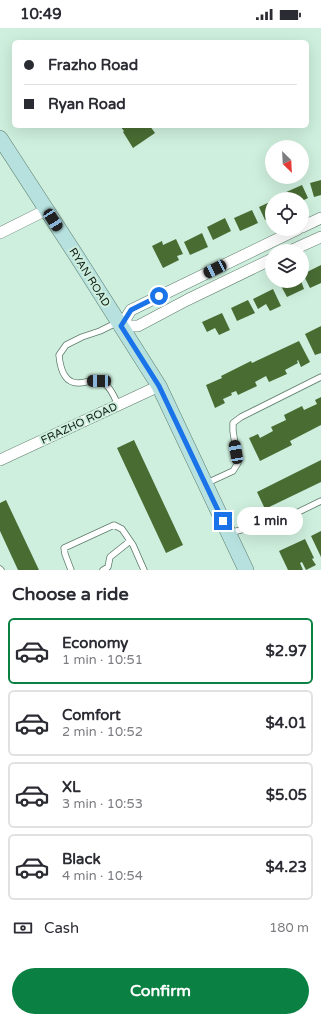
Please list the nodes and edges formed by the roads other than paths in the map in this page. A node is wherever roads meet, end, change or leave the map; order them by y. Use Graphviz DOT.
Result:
graph roads {
  1 [pos="0,138"];
  2 [pos="46,210"];
  3 [pos="321,218"];
  4 [pos="309,224"];
  5 [pos="0,232"];
  6 [pos="284,236"];
  7 [pos="321,237"];
  8 [pos="306,244"];
  9 [pos="265,263"];
  10 [pos="120,324"];
  11 [pos="321,377"];
  12 [pos="159,386"];
  13 [pos="118,405"];
  14 [pos="0,460"];
  15 [pos="206,484"];
  16 [pos="321,501"];
  17 [pos="229,533"];
  18 [pos="130,541"];
  19 [pos="70,570"];
  20 [pos="103,570"];
  21 [pos="144,570"];
  22 [pos="246,570"];
  1 -- 2 [label="main road, RYAN ROAD"];
  2 -- 5 [label="street"];
  2 -- 10 [label="main road, RYAN ROAD"];
  3 -- 4 [label="street"];
  6 -- 10 [label="street"];
  7 -- 8 [label="street"];
  9 -- 10 [label="street"];
  10 -- 12 [label="main road, RYAN ROAD"];
  10 -- 13 [label="lane"];
  11 -- 15 [label="lane"];
  12 -- 13 [label="street, FRAZHO ROAD"];
  12 -- 15 [label="main road, RYAN ROAD"];
  13 -- 14 [label="street, FRAZHO ROAD"];
  15 -- 17 [label="main road, RYAN ROAD"];
  16 -- 17 [label="lane"];
  17 -- 22 [label="main road, RYAN ROAD"];
  18 -- 19 [label="lane"];
  18 -- 20 [label="lane"];
  18 -- 21 [label="lane"];
}
